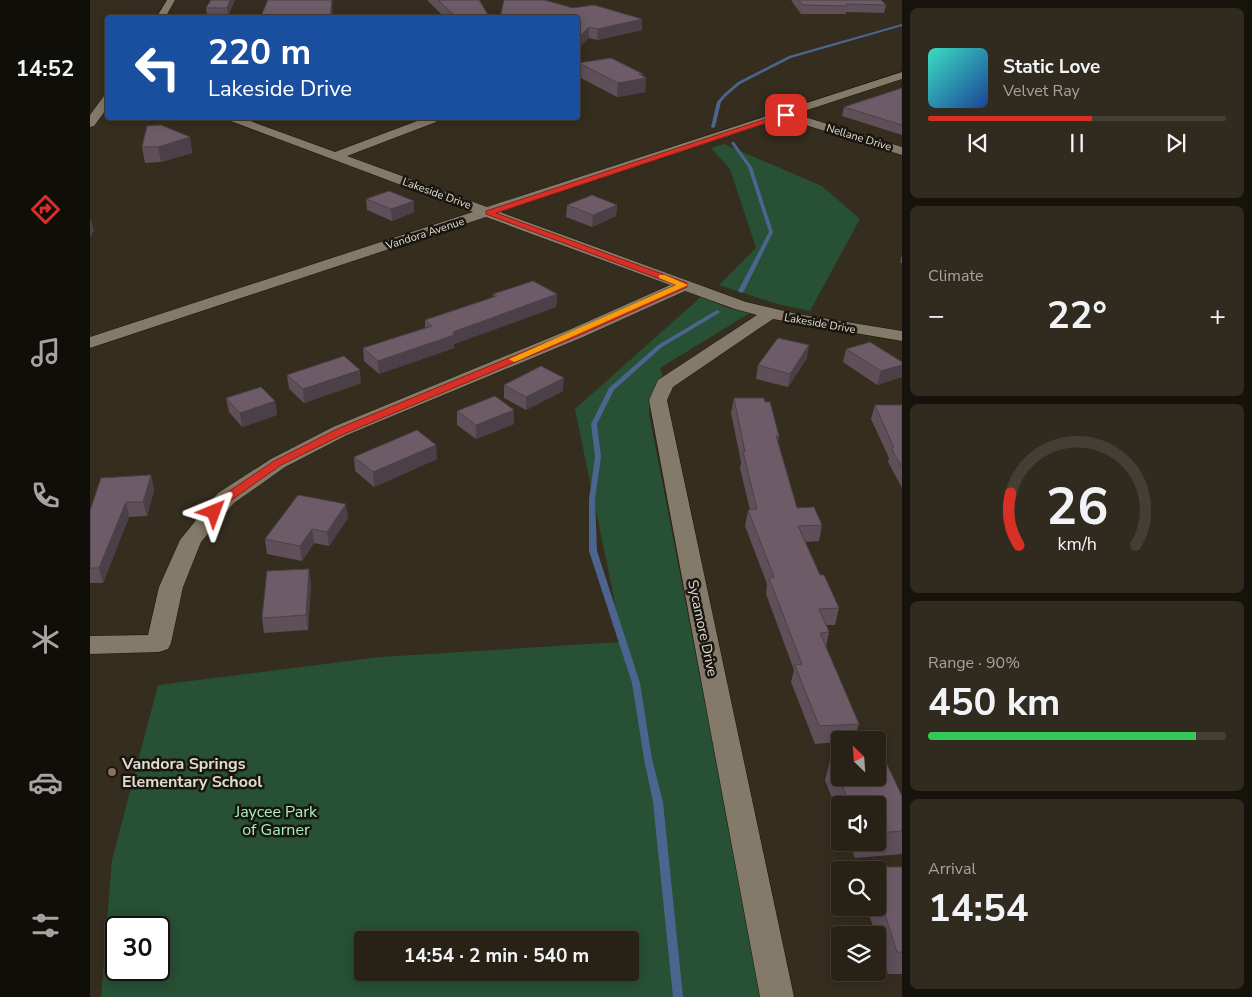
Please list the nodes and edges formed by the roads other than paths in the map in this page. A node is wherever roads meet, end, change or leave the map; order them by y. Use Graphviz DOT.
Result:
graph roads {
  1 [pos="171,0"];
  2 [pos="162,15"];
  3 [pos="901,76"];
  4 [pos="100,104"];
  5 [pos="786,115"];
  6 [pos="237,120"];
  7 [pos="429,120"];
  8 [pos="90,123"];
  9 [pos="902,151"];
  10 [pos="335,156"];
  11 [pos="489,212"];
  12 [pos="684,285"];
  13 [pos="769,314"];
  14 [pos="902,336"];
  15 [pos="90,343"];
  16 [pos="90,646"];
  17 [pos="777,997"];
  1 -- 2 [label="street"];
  3 -- 5 [label="street, Vandora Avenue"];
  4 -- 8 [label="street"];
  5 -- 9 [label="street, Nellane Drive"];
  5 -- 11 [label="street, Vandora Avenue"];
  6 -- 10 [label="street, Lakeside Drive"];
  7 -- 10 [label="street"];
  10 -- 11 [label="street, Lakeside Drive"];
  11 -- 12 [label="street, Lakeside Drive"];
  11 -- 15 [label="street, Vandora Avenue"];
  12 -- 13 [label="street, Lakeside Drive"];
  12 -- 16 [label="street"];
  13 -- 14 [label="street, Lakeside Drive"];
  13 -- 17 [label="street, Sycamore Drive"];
}
